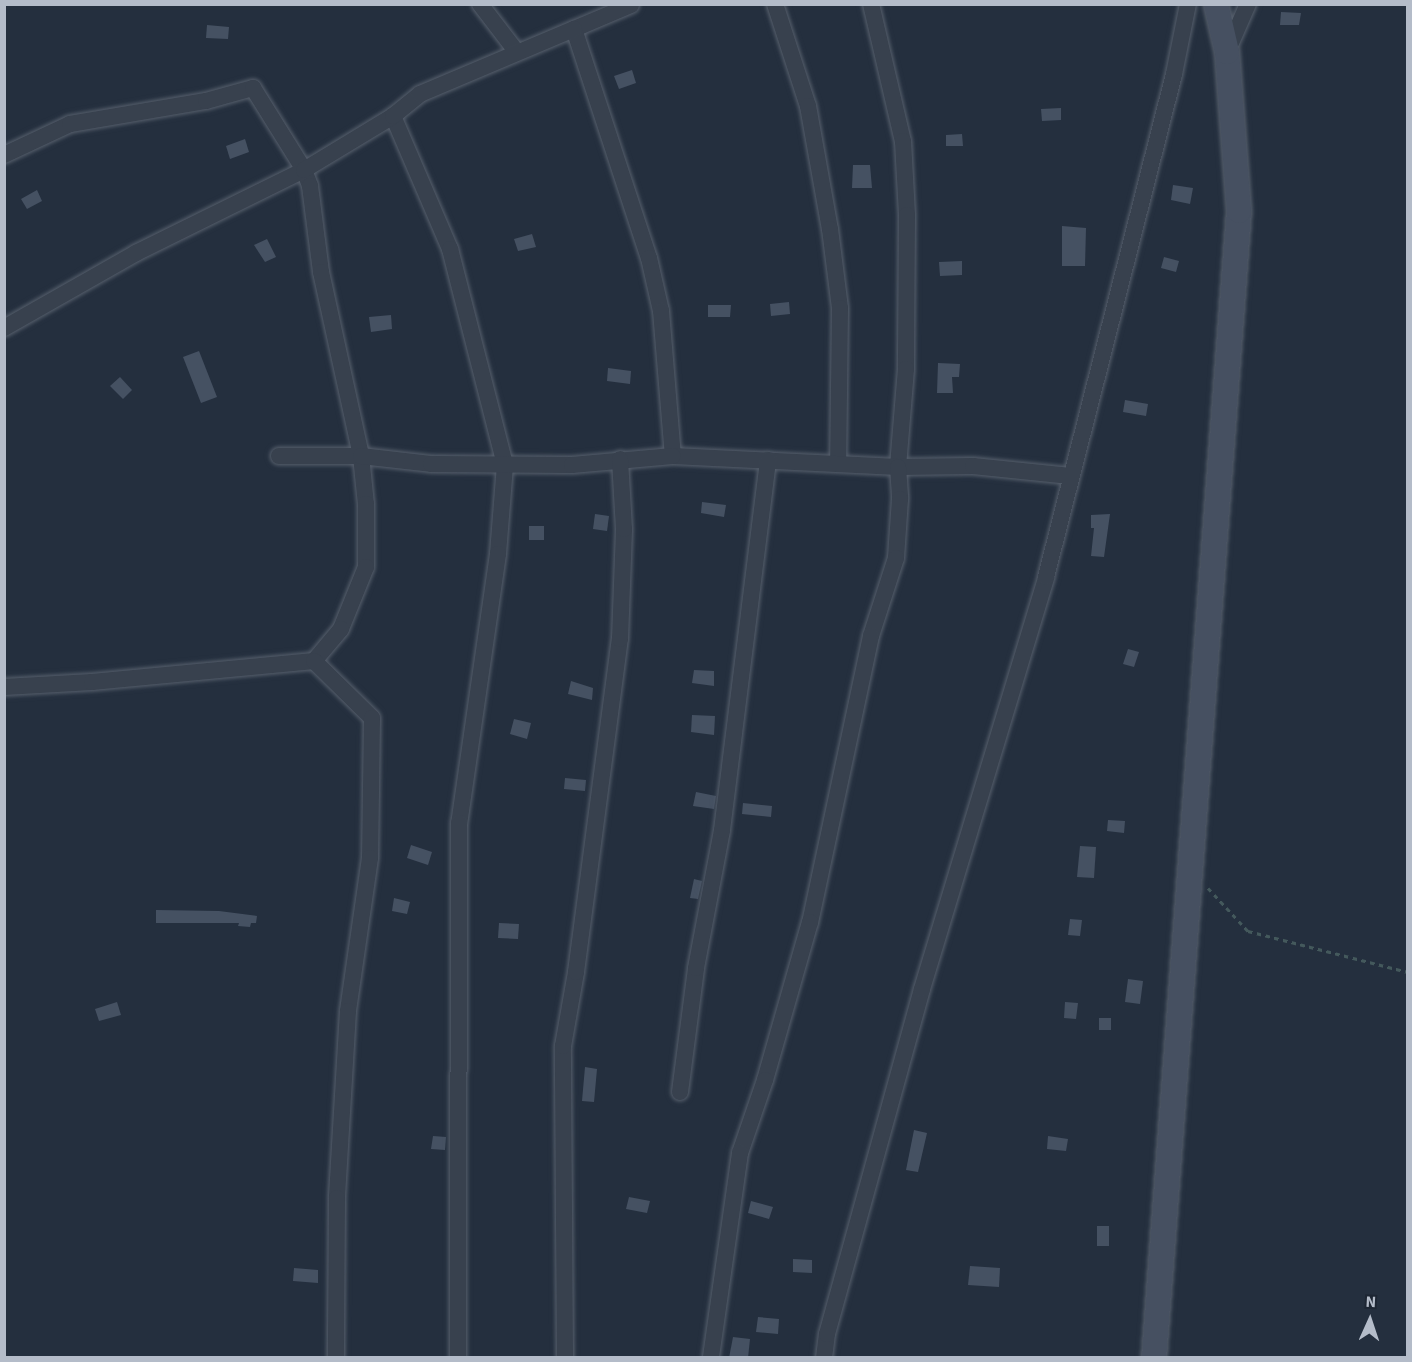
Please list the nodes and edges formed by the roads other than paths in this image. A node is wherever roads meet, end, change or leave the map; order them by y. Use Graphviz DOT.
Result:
graph roads {
  1 [pos="480,4"];
  2 [pos="775,4"];
  3 [pos="871,4"];
  4 [pos="1188,4"];
  5 [pos="1216,4"];
  6 [pos="1248,4"];
  7 [pos="631,5"];
  8 [pos="574,28"];
  9 [pos="516,51"];
  10 [pos="1227,52"];
  11 [pos="393,116"];
  12 [pos="4,155"];
  13 [pos="304,170"];
  14 [pos="4,328"];
  15 [pos="279,456"];
  16 [pos="361,456"];
  17 [pos="673,456"];
  18 [pos="620,459"];
  19 [pos="768,460"];
  20 [pos="838,464"];
  21 [pos="505,465"];
  22 [pos="898,467"];
  23 [pos="1070,476"];
  24 [pos="314,661"];
  25 [pos="4,687"];
  26 [pos="680,1092"];
  27 [pos="826,1355"];
  28 [pos="336,1358"];
  29 [pos="458,1358"];
  30 [pos="565,1358"];
  31 [pos="711,1358"];
  32 [pos="1155,1358"];
  1 -- 9 [label="street"];
  2 -- 20 [label="street"];
  3 -- 22 [label="street"];
  4 -- 23 [label="street"];
  5 -- 10 [label="main road"];
  6 -- 10 [label="street"];
  7 -- 8 [label="street"];
  8 -- 9 [label="street"];
  8 -- 17 [label="street"];
  9 -- 11 [label="street"];
  10 -- 32 [label="main road"];
  11 -- 13 [label="street"];
  11 -- 21 [label="street"];
  12 -- 13 [label="street"];
  13 -- 14 [label="street"];
  13 -- 16 [label="street"];
  15 -- 16 [label="street"];
  16 -- 21 [label="street"];
  16 -- 24 [label="street"];
  17 -- 18 [label="street"];
  17 -- 19 [label="street"];
  18 -- 21 [label="street"];
  18 -- 30 [label="street"];
  19 -- 20 [label="street"];
  19 -- 26 [label="street"];
  20 -- 22 [label="street"];
  21 -- 29 [label="street"];
  22 -- 23 [label="street"];
  22 -- 31 [label="street"];
  23 -- 27 [label="street"];
  24 -- 25 [label="street"];
  24 -- 28 [label="street"];
}
